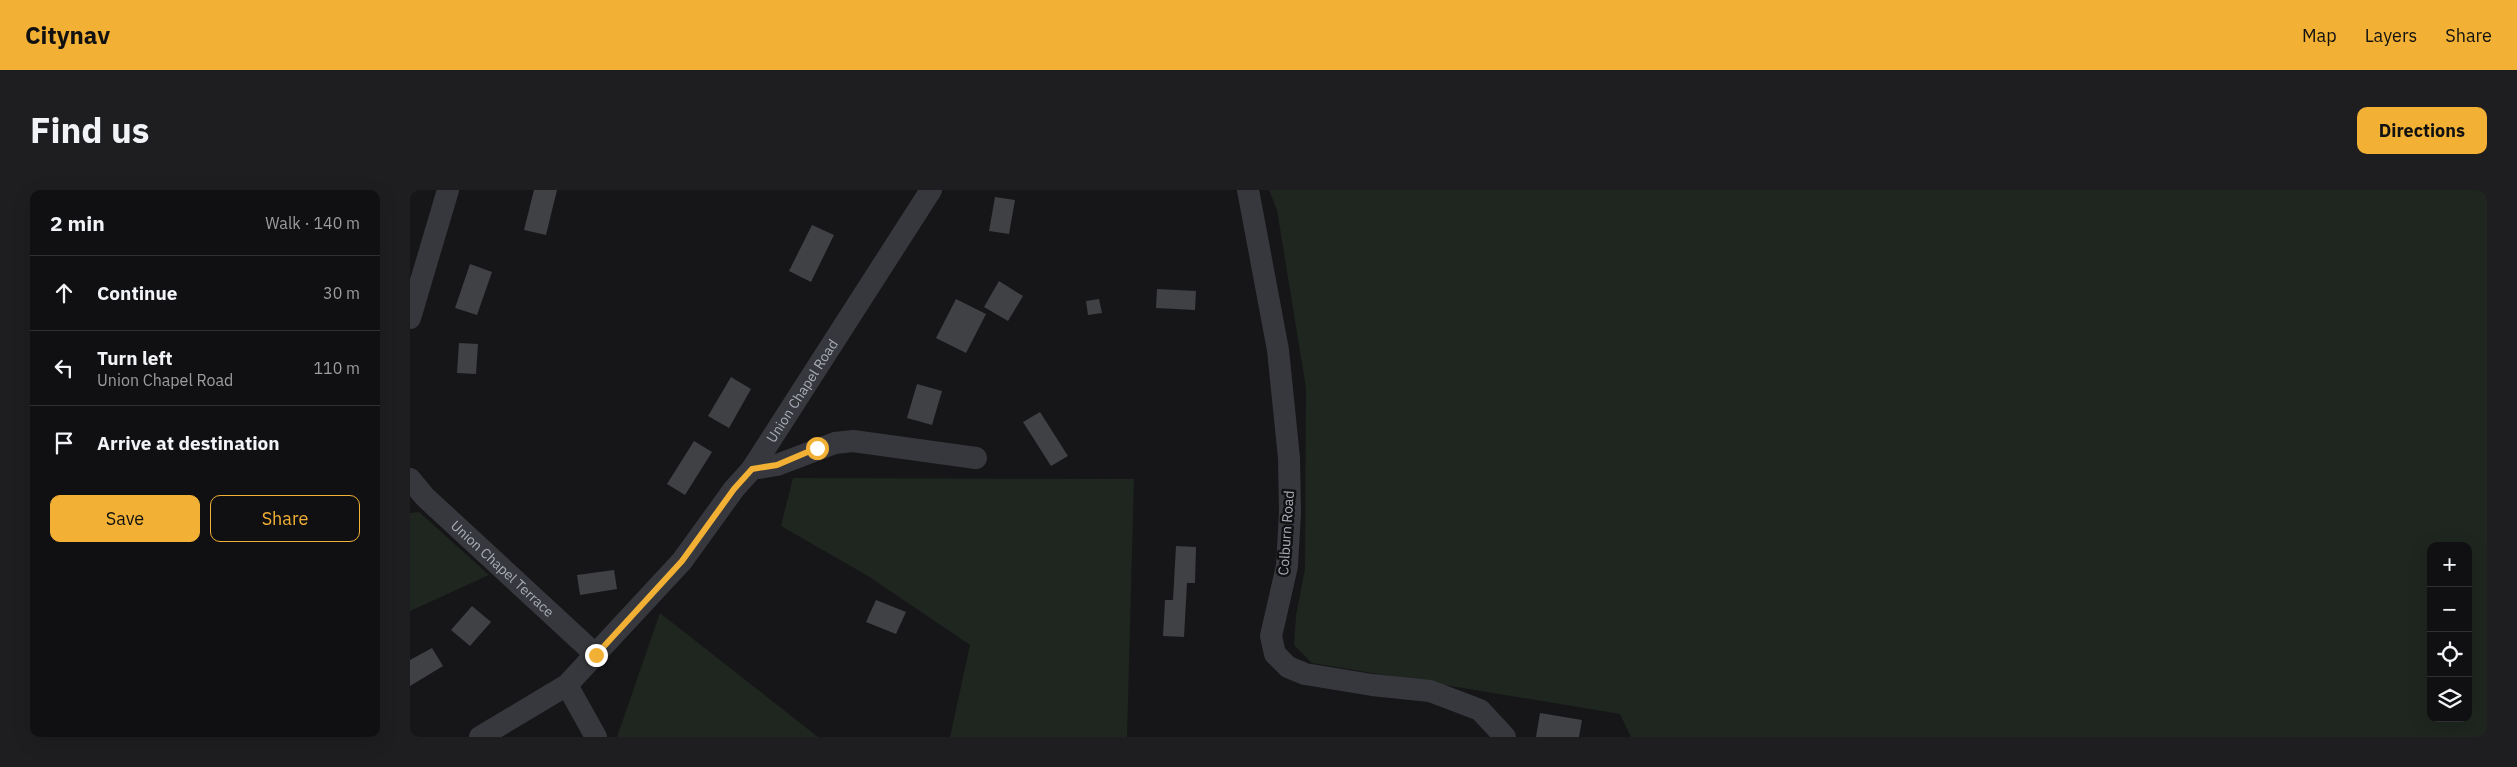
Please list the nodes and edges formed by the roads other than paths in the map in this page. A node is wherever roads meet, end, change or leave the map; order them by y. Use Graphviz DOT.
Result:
graph roads {
  1 [pos="448,190"];
  2 [pos="931,190"];
  3 [pos="1248,190"];
  4 [pos="410,318"];
  5 [pos="976,458"];
  6 [pos="752,469"];
  7 [pos="410,480"];
  8 [pos="596,655"];
  9 [pos="567,685"];
  10 [pos="480,737"];
  11 [pos="596,737"];
  12 [pos="1504,737"];
  1 -- 4 [label="street"];
  2 -- 6 [label="street, Union Chapel Road"];
  3 -- 12 [label="street, Colburn Road"];
  5 -- 6 [label="street"];
  6 -- 8 [label="street, Union Chapel Road"];
  7 -- 8 [label="street, Union Chapel Terrace"];
  8 -- 9 [label="street, Union Chapel Road"];
  9 -- 10 [label="street, Union Chapel Road"];
  9 -- 11 [label="street"];
}
